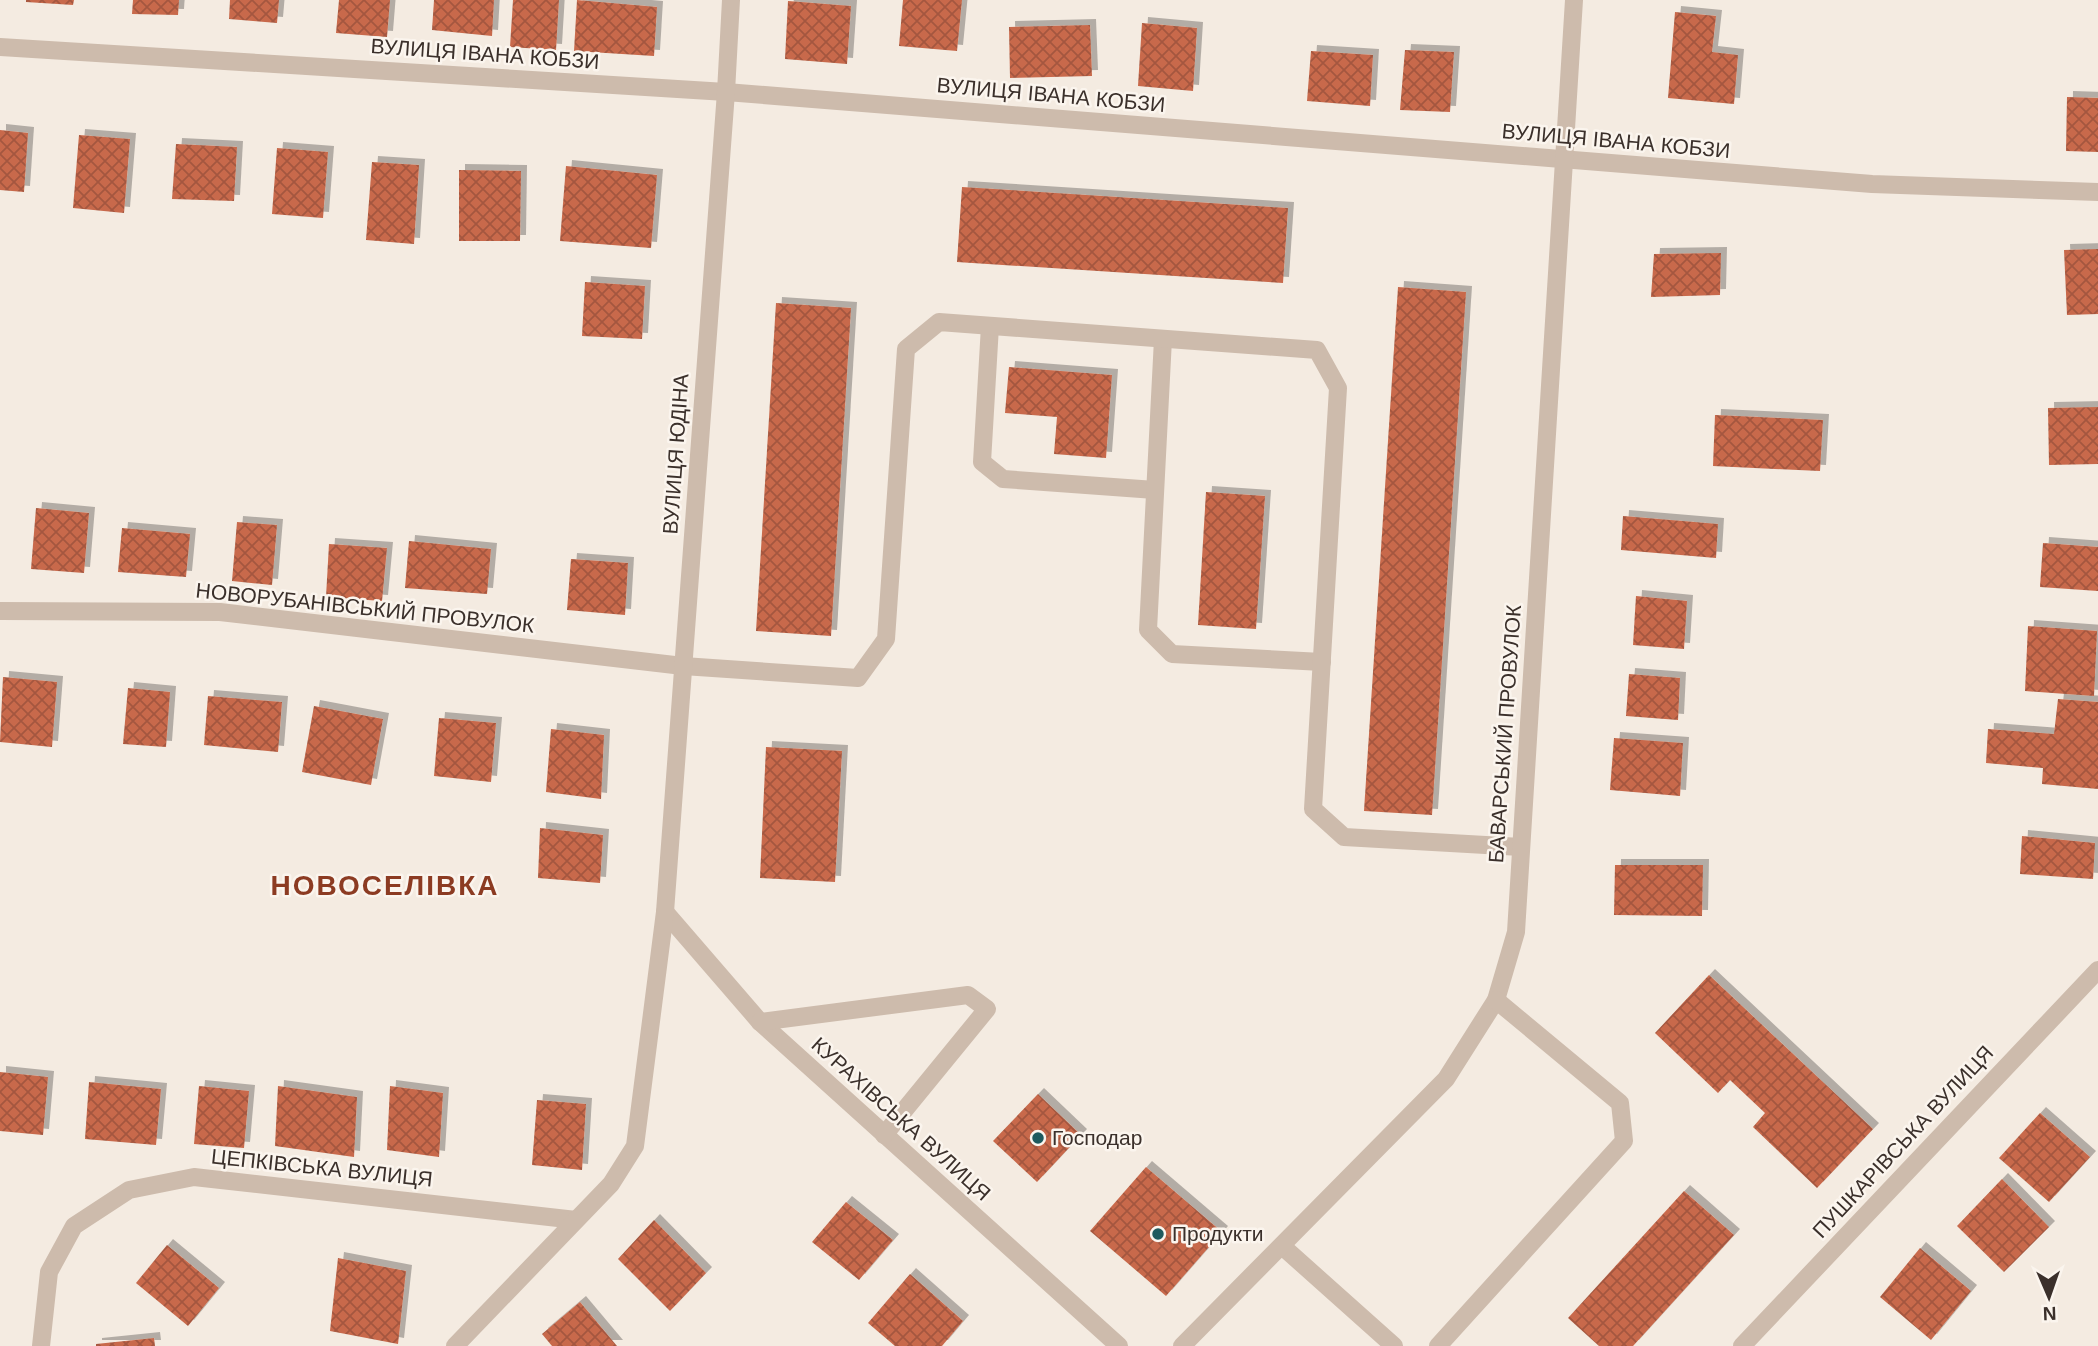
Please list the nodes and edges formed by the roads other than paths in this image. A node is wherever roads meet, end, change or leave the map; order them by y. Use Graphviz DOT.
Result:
graph roads {
  1 [pos="731,0"];
  2 [pos="1574,0"];
  3 [pos="0,47"];
  4 [pos="726,92"];
  5 [pos="1565,160"];
  6 [pos="2098,192"];
  7 [pos="990,326"];
  8 [pos="1163,339"];
  9 [pos="1155,490"];
  10 [pos="0,611"];
  11 [pos="1322,662"];
  12 [pos="683,666"];
  13 [pos="1521,847"];
  14 [pos="665,912"];
  15 [pos="2098,970"];
  16 [pos="1496,1000"];
  17 [pos="760,1022"];
  18 [pos="884,1135"];
  19 [pos="576,1220"];
  20 [pos="1282,1246"];
  21 [pos="41,1346"];
  22 [pos="455,1346"];
  23 [pos="1119,1346"];
  24 [pos="1182,1346"];
  25 [pos="1394,1346"];
  26 [pos="1438,1346"];
  27 [pos="1742,1346"];
  1 -- 4 [label="street, ВУЛИЦЯ ЮДІНА"];
  2 -- 5 [label="street, БАВАРСЬКИЙ ПРОВУЛОК"];
  3 -- 4 [label="street, ВУЛИЦЯ ІВАНА КОБЗИ"];
  4 -- 5 [label="street, ВУЛИЦЯ ІВАНА КОБЗИ"];
  4 -- 12 [label="street, ВУЛИЦЯ ЮДІНА"];
  5 -- 6 [label="street, ВУЛИЦЯ ІВАНА КОБЗИ"];
  5 -- 13 [label="street, БАВАРСЬКИЙ ПРОВУЛОК"];
  7 -- 8 [label="street"];
  7 -- 9 [label="street"];
  7 -- 12 [label="street, НОВОРУБАНІВСЬКИЙ ПРОВУЛОК"];
  8 -- 9 [label="street"];
  8 -- 11 [label="street"];
  9 -- 11 [label="street"];
  10 -- 12 [label="street, НОВОРУБАНІВСЬКИЙ ПРОВУЛОК"];
  11 -- 13 [label="street"];
  12 -- 14 [label="street, ВУЛИЦЯ ЮДІНА"];
  13 -- 16 [label="street, БАВАРСЬКИЙ ПРОВУЛОК"];
  14 -- 17 [label="street, КУРАХІВСЬКА ВУЛИЦЯ"];
  14 -- 19 [label="street, ВУЛИЦЯ ЮДІНА"];
  15 -- 27 [label="street, ПУШКАРІВСЬКА ВУЛИЦЯ"];
  16 -- 20 [label="street, БАВАРСЬКИЙ ПРОВУЛОК"];
  16 -- 26 [label="street"];
  17 -- 18 [label="street, КУРАХІВСЬКА ВУЛИЦЯ"];
  17 -- 18 [label="street"];
  18 -- 23 [label="street, КУРАХІВСЬКА ВУЛИЦЯ"];
  19 -- 21 [label="street, ЦЕПКІВСЬКА ВУЛИЦЯ"];
  19 -- 22 [label="street, ВУЛИЦЯ ЮДІНА"];
  20 -- 24 [label="street, БАВАРСЬКИЙ ПРОВУЛОК"];
  20 -- 25 [label="street"];
}
